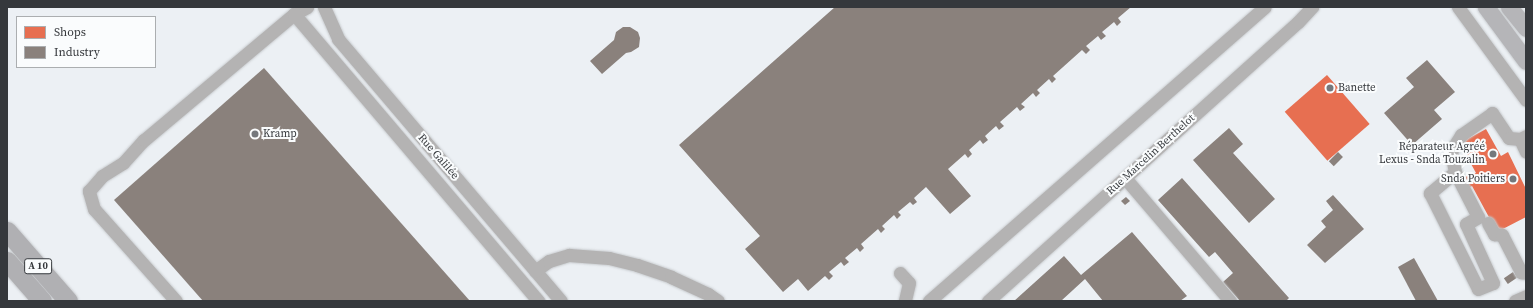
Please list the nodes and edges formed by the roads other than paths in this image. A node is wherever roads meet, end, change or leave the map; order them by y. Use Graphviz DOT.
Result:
graph roads {
  1 [pos="307,7"];
  2 [pos="324,7"];
  3 [pos="1265,7"];
  4 [pos="1312,7"];
  5 [pos="1458,7"];
  6 [pos="1486,7"];
  7 [pos="1510,7"];
  8 [pos="294,14"];
  9 [pos="1526,28"];
  10 [pos="1526,60"];
  11 [pos="1526,100"];
  12 [pos="1523,137"];
  13 [pos="1526,152"];
  14 [pos="1455,172"];
  15 [pos="1125,178"];
  16 [pos="1488,222"];
  17 [pos="7,231"];
  18 [pos="7,261"];
  19 [pos="535,271"];
  20 [pos="900,272"];
  21 [pos="1526,273"];
  22 [pos="1526,296"];
  23 [pos="42,301"];
  24 [pos="68,301"];
  25 [pos="176,301"];
  26 [pos="538,301"];
  27 [pos="561,301"];
  28 [pos="718,301"];
  29 [pos="905,301"];
  30 [pos="929,301"];
  31 [pos="988,301"];
  32 [pos="1230,301"];
  33 [pos="1515,301"];
  1 -- 8 [label="street"];
  2 -- 19 [label="street, Rue Galilée"];
  3 -- 30 [label="street"];
  4 -- 15 [label="street, Rue Marcelin Berthelot"];
  5 -- 11 [label="street"];
  6 -- 10 [label="main road"];
  7 -- 9 [label="main road"];
  8 -- 25 [label="street"];
  8 -- 26 [label="street"];
  12 -- 13 [label="street"];
  12 -- 14 [label="street"];
  14 -- 14 [label="street"];
  15 -- 31 [label="street, Rue Marcelin Berthelot"];
  15 -- 32 [label="street"];
  16 -- 21 [label="street"];
  17 -- 24 [label="highway, A 10"];
  18 -- 23 [label="highway, A 10"];
  19 -- 27 [label="street, Rue Galilée"];
  19 -- 28 [label="street"];
  20 -- 29 [label="street"];
  22 -- 33 [label="street"];
}
